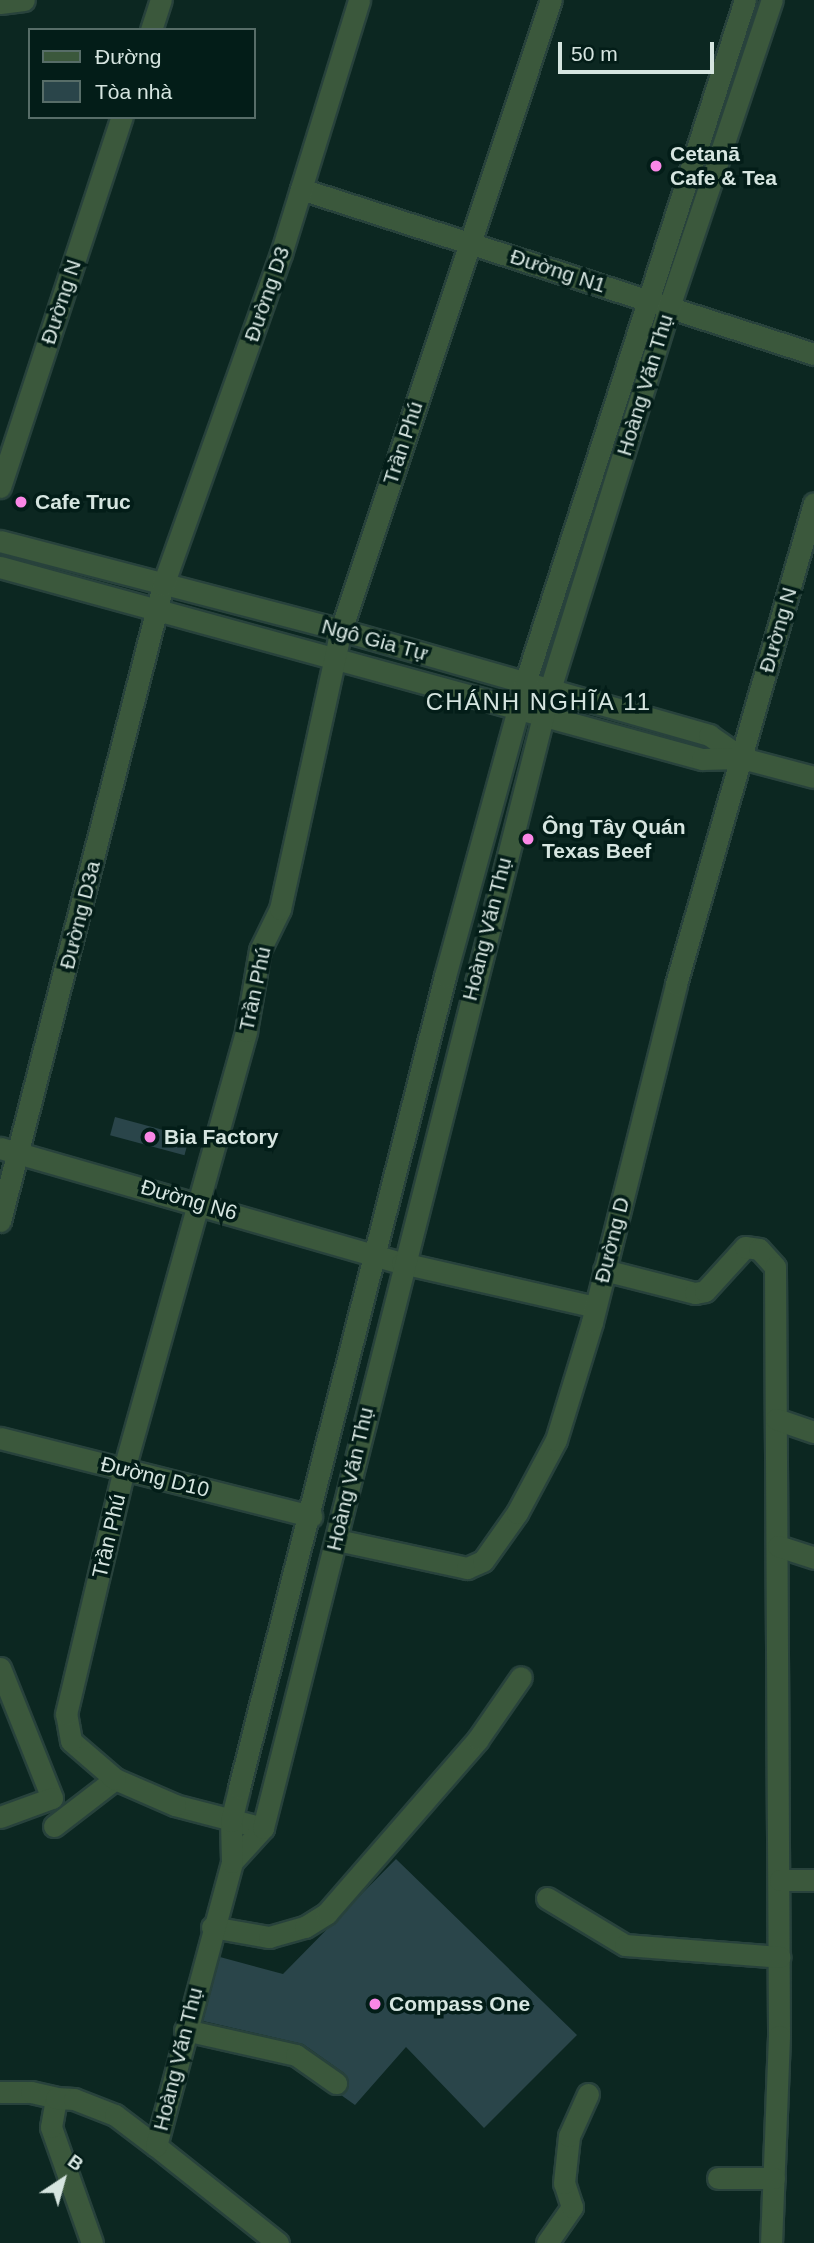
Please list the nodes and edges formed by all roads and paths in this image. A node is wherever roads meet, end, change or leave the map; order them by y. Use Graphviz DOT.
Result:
graph roads {
  1 [pos="24,0"];
  2 [pos="161,0"];
  3 [pos="359,0"];
  4 [pos="551,0"];
  5 [pos="745,0"];
  6 [pos="772,0"];
  7 [pos="0,3"];
  8 [pos="152,28"];
  9 [pos="730,45"];
  10 [pos="754,53"];
  11 [pos="121,119"];
  12 [pos="693,161"];
  13 [pos="716,168"];
  14 [pos="301,189"];
  15 [pos="470,243"];
  16 [pos="645,299"];
  17 [pos="669,307"];
  18 [pos="814,354"];
  19 [pos="603,435"];
  20 [pos="627,441"];
  21 [pos="0,487"];
  22 [pos="814,503"];
  23 [pos="570,538"];
  24 [pos="0,541"];
  25 [pos="595,545"];
  26 [pos="0,567"];
  27 [pos="163,585"];
  28 [pos="157,608"];
  29 [pos="341,631"];
  30 [pos="335,656"];
  31 [pos="525,682"];
  32 [pos="550,690"];
  33 [pos="519,708"];
  34 [pos="543,716"];
  35 [pos="742,758"];
  36 [pos="814,777"];
  37 [pos="479,851"];
  38 [pos="505,859"];
  39 [pos="445,976"];
  40 [pos="473,983"];
  41 [pos="414,1100"];
  42 [pos="443,1105"];
  43 [pos="9,1151"];
  44 [pos="199,1202"];
  45 [pos="0,1221"];
  46 [pos="377,1255"];
  47 [pos="402,1263"];
  48 [pos="604,1270"];
  49 [pos="595,1307"];
  50 [pos="335,1419"];
  51 [pos="776,1419"];
  52 [pos="362,1425"];
  53 [pos="814,1432"];
  54 [pos="0,1438"];
  55 [pos="124,1469"];
  56 [pos="311,1516"];
  57 [pos="337,1540"];
  58 [pos="778,1546"];
  59 [pos="814,1558"];
  60 [pos="293,1585"];
  61 [pos="322,1592"];
  62 [pos="0,1668"];
  63 [pos="521,1677"];
  64 [pos="115,1779"];
  65 [pos="0,1816"];
  66 [pos="231,1821"];
  67 [pos="54,1826"];
  68 [pos="263,1828"];
  69 [pos="232,1862"];
  70 [pos="780,1880"];
  71 [pos="814,1880"];
  72 [pos="547,1898"];
  73 [pos="212,1927"];
  74 [pos="779,1956"];
  75 [pos="185,2030"];
  76 [pos="336,2083"];
  77 [pos="0,2092"];
  78 [pos="588,2094"];
  79 [pos="56,2098"];
  80 [pos="156,2146"];
  81 [pos="718,2178"];
  82 [pos="774,2178"];
  83 [pos="92,2243"];
  84 [pos="278,2243"];
  85 [pos="547,2243"];
  86 [pos="771,2243"];
  1 -- 7 [label="street"];
  2 -- 8 [label="street"];
  3 -- 14 [label="street, Đường D3"];
  4 -- 15 [label="street, Trần Phú"];
  5 -- 9 [label="street, Hoàng Văn Thụ"];
  6 -- 10 [label="street, Hoàng Văn Thụ"];
  9 -- 10 [label="street"];
  9 -- 12 [label="street, Hoàng Văn Thụ"];
  10 -- 13 [label="street, Hoàng Văn Thụ"];
  11 -- 21 [label="street, Đường N"];
  12 -- 13 [label="street"];
  12 -- 16 [label="street, Hoàng Văn Thụ"];
  13 -- 17 [label="street, Hoàng Văn Thụ"];
  14 -- 15 [label="street, Đường N1"];
  14 -- 27 [label="street, Đường D3"];
  15 -- 16 [label="street, Đường N1"];
  15 -- 29 [label="street, Trần Phú"];
  16 -- 17 [label="street, Đường N1"];
  16 -- 19 [label="street, Hoàng Văn Thụ"];
  17 -- 18 [label="street, Đường N1"];
  17 -- 20 [label="street, Hoàng Văn Thụ"];
  19 -- 20 [label="street"];
  19 -- 23 [label="street, Hoàng Văn Thụ"];
  20 -- 25 [label="street, Hoàng Văn Thụ"];
  22 -- 35 [label="street, Đường N"];
  23 -- 25 [label="street"];
  23 -- 31 [label="street, Hoàng Văn Thụ"];
  24 -- 27 [label="street, Ngô Gia Tự"];
  25 -- 32 [label="street, Hoàng Văn Thụ"];
  26 -- 28 [label="street, Ngô Gia Tự"];
  27 -- 28 [label="street, Đường D3"];
  27 -- 29 [label="street, Ngô Gia Tự"];
  28 -- 30 [label="street, Ngô Gia Tự"];
  28 -- 43 [label="street, Đường D3a"];
  29 -- 30 [label="street, Trần Phú"];
  29 -- 31 [label="street, Ngô Gia Tự"];
  30 -- 33 [label="street, Ngô Gia Tự"];
  30 -- 44 [label="street, Trần Phú"];
  31 -- 32 [label="street, Ngô Gia Tự"];
  31 -- 33 [label="street, Hoàng Văn Thụ"];
  32 -- 34 [label="street, Hoàng Văn Thụ"];
  32 -- 35 [label="street, Ngô Gia Tự"];
  33 -- 34 [label="street, Ngô Gia Tự"];
  33 -- 37 [label="street, Hoàng Văn Thụ"];
  34 -- 35 [label="street, Ngô Gia Tự"];
  34 -- 38 [label="street, Hoàng Văn Thụ"];
  35 -- 36 [label="street, Ngô Gia Tự"];
  35 -- 48 [label="street, Đường D"];
  37 -- 38 [label="street"];
  37 -- 39 [label="street, Hoàng Văn Thụ"];
  38 -- 40 [label="street, Hoàng Văn Thụ"];
  39 -- 40 [label="street"];
  39 -- 41 [label="street, Hoàng Văn Thụ"];
  40 -- 42 [label="street, Hoàng Văn Thụ"];
  41 -- 42 [label="street"];
  41 -- 46 [label="street, Hoàng Văn Thụ"];
  42 -- 47 [label="street, Hoàng Văn Thụ"];
  43 -- 44 [label="street, Đường N6"];
  43 -- 45 [label="street, Đường D3a"];
  44 -- 46 [label="street, Đường N6"];
  44 -- 55 [label="street, Trần Phú"];
  46 -- 47 [label="street, Đường N6"];
  46 -- 50 [label="street, Hoàng Văn Thụ"];
  47 -- 49 [label="street, Đường N6"];
  47 -- 52 [label="street, Hoàng Văn Thụ"];
  48 -- 49 [label="street, Đường D"];
  48 -- 51 [label="street"];
  49 -- 57 [label="street, Đường D"];
  50 -- 52 [label="street"];
  50 -- 56 [label="street, Hoàng Văn Thụ"];
  51 -- 53 [label="street"];
  51 -- 58 [label="street"];
  52 -- 57 [label="street, Hoàng Văn Thụ"];
  54 -- 55 [label="street, Đường D10"];
  55 -- 56 [label="street, Đường D10"];
  55 -- 64 [label="street, Trần Phú"];
  56 -- 60 [label="street, Hoàng Văn Thụ"];
  57 -- 61 [label="street, Hoàng Văn Thụ"];
  58 -- 59 [label="street"];
  58 -- 70 [label="street"];
  60 -- 61 [label="street"];
  60 -- 66 [label="street, Hoàng Văn Thụ"];
  61 -- 68 [label="street, Hoàng Văn Thụ"];
  62 -- 65 [label="street"];
  63 -- 73 [label="street"];
  64 -- 66 [label="street, Trần Phú"];
  64 -- 67 [label="street"];
  66 -- 68 [label="street, Trần Phú"];
  66 -- 69 [label="street, Hoàng Văn Thụ"];
  68 -- 69 [label="street, Hoàng Văn Thụ"];
  69 -- 73 [label="street, Hoàng Văn Thụ"];
  70 -- 71 [label="street"];
  70 -- 74 [label="street"];
  72 -- 74 [label="street"];
  73 -- 75 [label="street, Hoàng Văn Thụ"];
  74 -- 82 [label="street"];
  75 -- 76 [label="street"];
  75 -- 80 [label="street, Hoàng Văn Thụ"];
  77 -- 79 [label="street"];
  78 -- 85 [label="street"];
  79 -- 80 [label="street"];
  79 -- 83 [label="street"];
  80 -- 84 [label="street, Hoàng Văn Thụ"];
  81 -- 82 [label="street"];
  82 -- 86 [label="street"];
}
